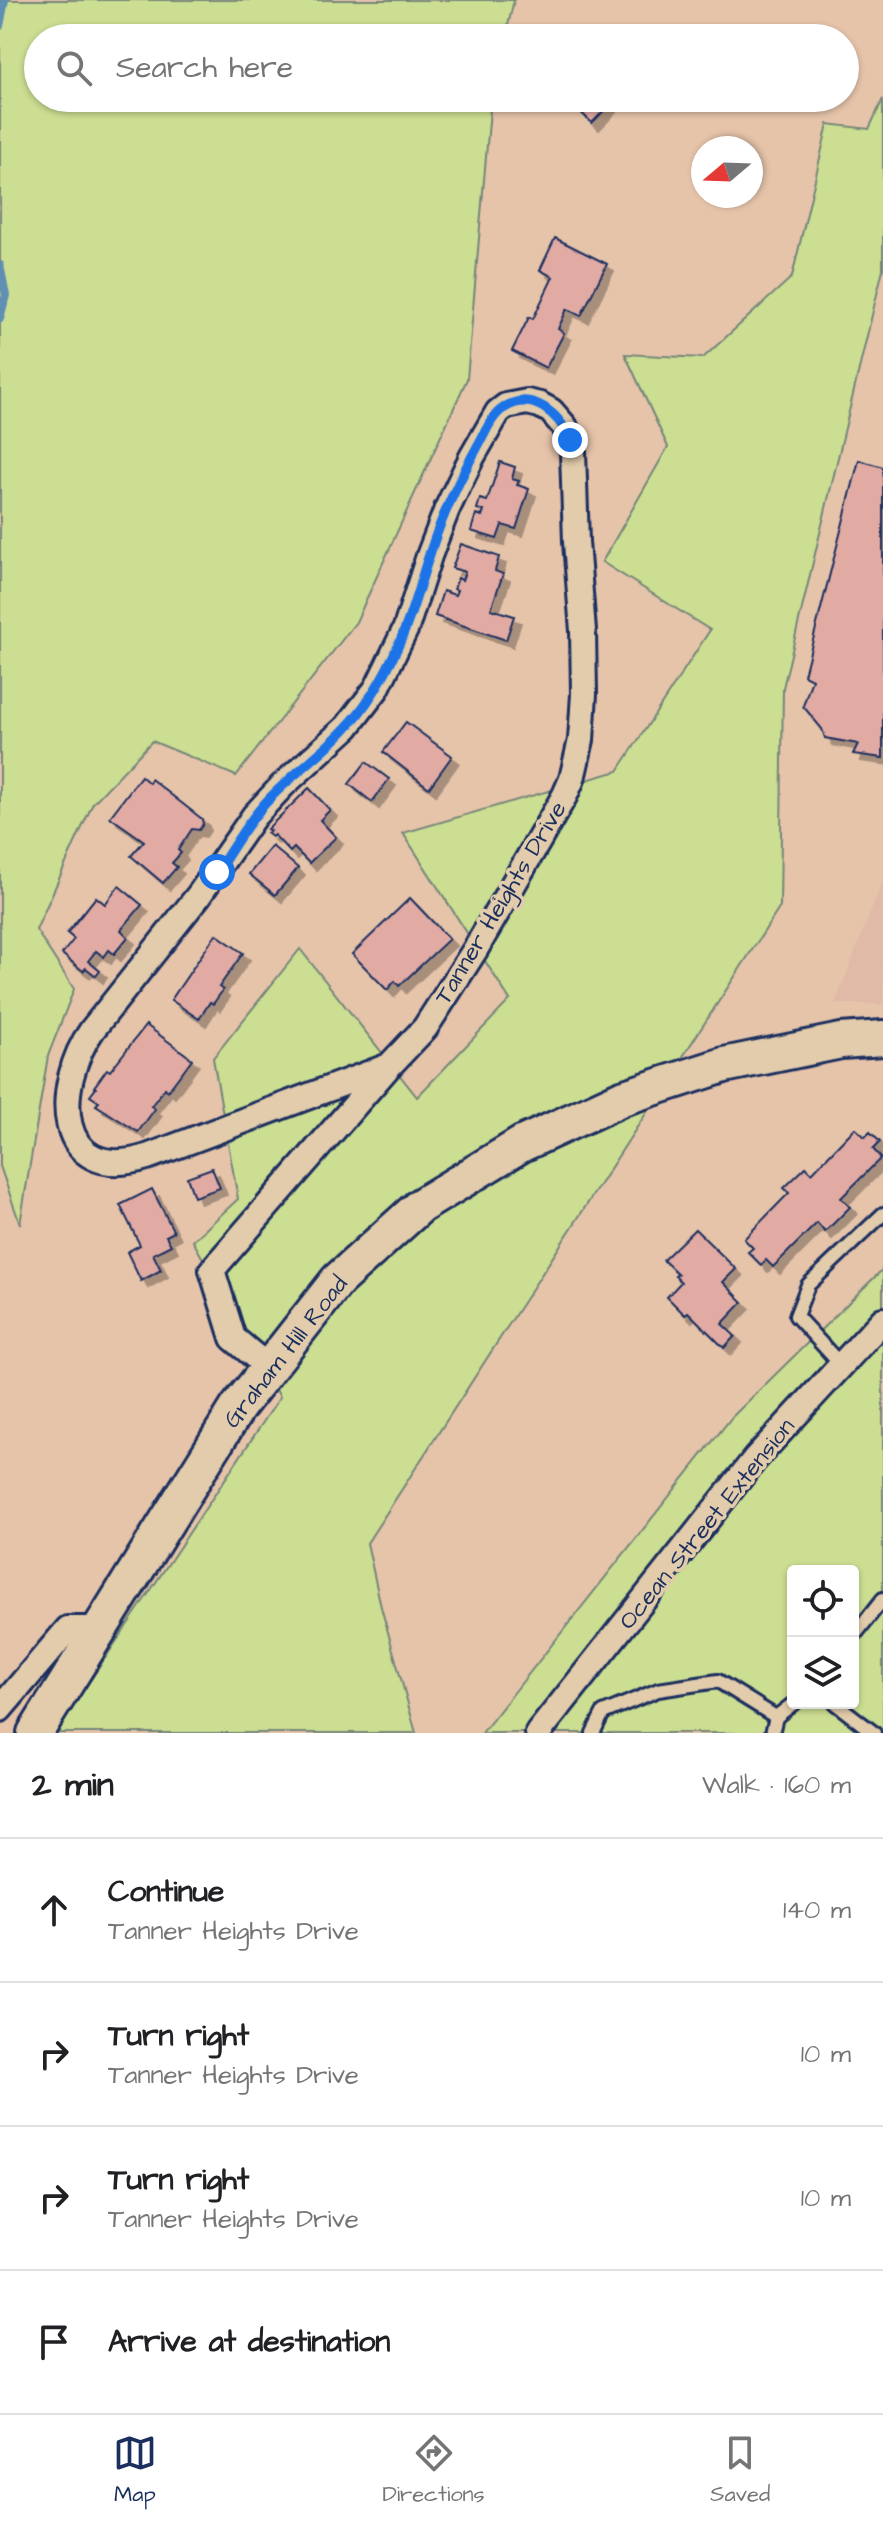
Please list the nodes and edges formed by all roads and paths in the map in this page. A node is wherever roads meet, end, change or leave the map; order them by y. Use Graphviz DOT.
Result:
graph roads {
  1 [pos="883,1038"];
  2 [pos="389,1066"];
  3 [pos="883,1214"];
  4 [pos="883,1320"];
  5 [pos="841,1365"];
  6 [pos="269,1368"];
  7 [pos="883,1599"];
  8 [pos="98,1629"];
  9 [pos="859,1629"];
  10 [pos="787,1708"];
  11 [pos="0,1709"];
  12 [pos="843,1709"];
  13 [pos="776,1717"];
  14 [pos="35,1733"];
  15 [pos="538,1733"];
  16 [pos="593,1733"];
  17 [pos="772,1733"];
  18 [pos="874,1733"];
  1 -- 6 [label="main road, Graham Hill Road"];
  2 -- 2 [label="street, Tanner Heights Drive"];
  2 -- 6 [label="street, Tanner Heights Drive"];
  3 -- 5 [label="lane"];
  4 -- 5 [label="street, Ocean Street Extension"];
  5 -- 15 [label="street, Ocean Street Extension"];
  6 -- 8 [label="main road, Graham Hill Road"];
  7 -- 9 [label="lane"];
  8 -- 11 [label="street"];
  8 -- 14 [label="main road, Graham Hill Road"];
  10 -- 13 [label="lane"];
  12 -- 18 [label="lane"];
  13 -- 16 [label="lane"];
  13 -- 17 [label="lane"];
}
